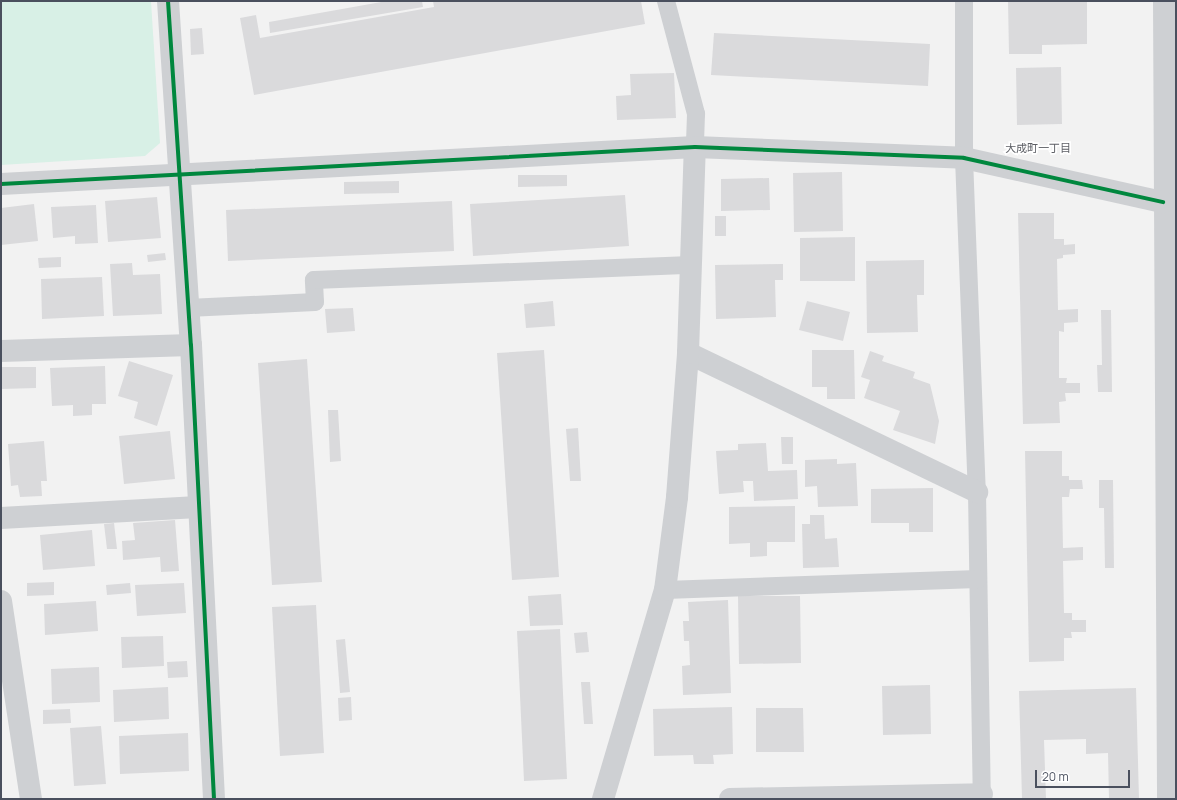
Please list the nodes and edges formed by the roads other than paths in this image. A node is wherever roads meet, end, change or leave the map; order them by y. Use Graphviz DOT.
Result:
graph roads {
  1 [pos="168,1"];
  2 [pos="666,1"];
  3 [pos="964,1"];
  4 [pos="1164,1"];
  5 [pos="695,148"];
  6 [pos="964,158"];
  7 [pos="178,172"];
  8 [pos="1,184"];
  9 [pos="1170,202"];
  10 [pos="691,265"];
  11 [pos="188,308"];
  12 [pos="191,345"];
  13 [pos="1,351"];
  14 [pos="688,353"];
  15 [pos="977,492"];
  16 [pos="198,507"];
  17 [pos="1,518"];
  18 [pos="978,579"];
  19 [pos="665,590"];
  20 [pos="1,601"];
  21 [pos="7,682"];
  22 [pos="982,797"];
  23 [pos="31,799"];
  24 [pos="214,799"];
  25 [pos="603,799"];
  26 [pos="730,799"];
  27 [pos="1168,799"];
  1 -- 7 [label="street"];
  2 -- 5 [label="lane"];
  3 -- 6 [label="lane"];
  4 -- 9 [label="street"];
  5 -- 6 [label="street"];
  5 -- 7 [label="street"];
  5 -- 10 [label="street"];
  6 -- 9 [label="street"];
  6 -- 15 [label="lane"];
  7 -- 8 [label="street"];
  7 -- 11 [label="street"];
  9 -- 27 [label="street"];
  10 -- 11 [label="lane"];
  10 -- 14 [label="street"];
  11 -- 12 [label="street"];
  12 -- 13 [label="street"];
  12 -- 16 [label="street"];
  14 -- 15 [label="street"];
  14 -- 19 [label="street"];
  15 -- 18 [label="lane"];
  16 -- 17 [label="street"];
  16 -- 24 [label="street"];
  18 -- 19 [label="lane"];
  18 -- 22 [label="lane"];
  19 -- 25 [label="street"];
  20 -- 21 [label="street"];
  21 -- 23 [label="street"];
  22 -- 26 [label="street"];
}
